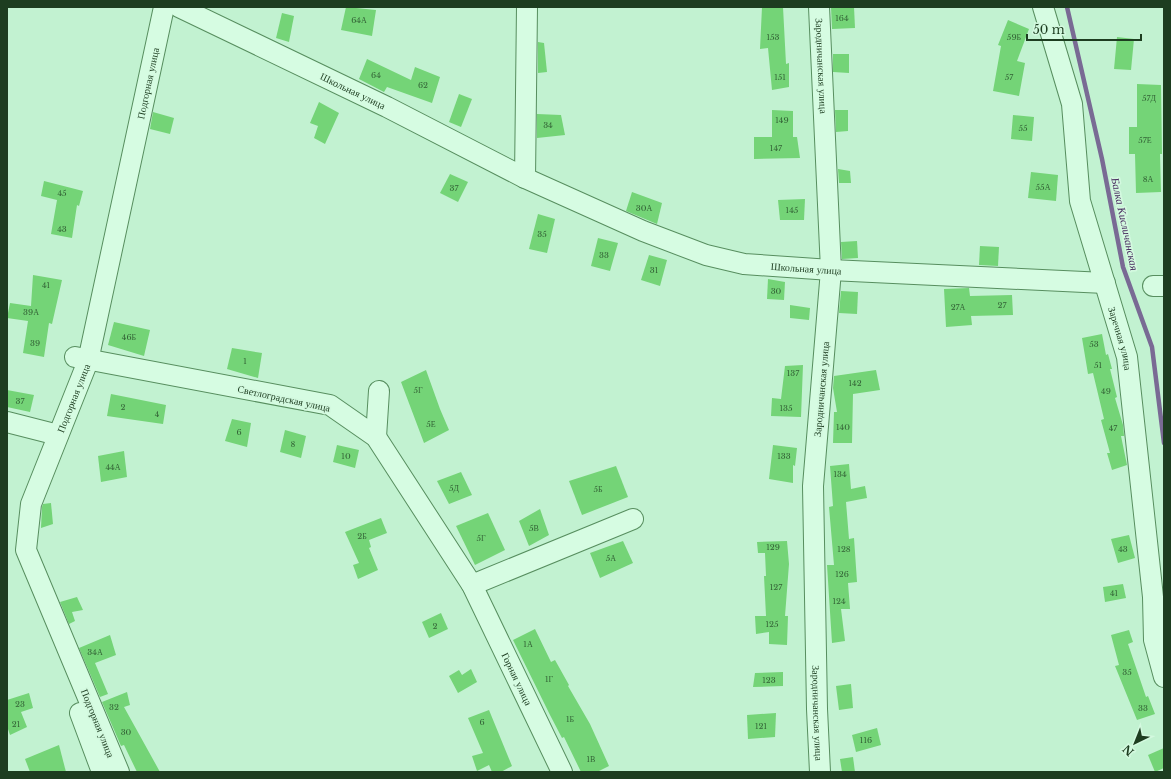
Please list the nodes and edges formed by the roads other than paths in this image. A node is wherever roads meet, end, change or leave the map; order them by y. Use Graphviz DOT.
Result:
graph roads {
  1 [pos="150,7"];
  2 [pos="164,7"];
  3 [pos="179,7"];
  4 [pos="527,7"];
  5 [pos="819,7"];
  6 [pos="1044,7"];
  7 [pos="524,178"];
  8 [pos="831,270"];
  9 [pos="1105,283"];
  10 [pos="82,359"];
  11 [pos="379,391"];
  12 [pos="7,422"];
  13 [pos="53,434"];
  14 [pos="376,437"];
  15 [pos="633,519"];
  16 [pos="467,578"];
  17 [pos="1164,676"];
  18 [pos="102,772"];
  19 [pos="120,772"];
  20 [pos="562,772"];
  21 [pos="820,772"];
  1 -- 10 [label="street, Подгорная улица"];
  2 -- 10 [label="street, Подгорная улица"];
  3 -- 7 [label="street, Школьная улица"];
  4 -- 7 [label="street"];
  5 -- 8 [label="street, Зародничанская улица"];
  6 -- 9 [label="street, Заречная улица"];
  7 -- 8 [label="street, Школьная улица"];
  8 -- 9 [label="street, Школьная улица"];
  8 -- 21 [label="street, Зародничанская улица"];
  9 -- 17 [label="street, Заречная улица"];
  10 -- 13 [label="street"];
  10 -- 14 [label="street, Светлоградская улица"];
  11 -- 14 [label="street"];
  12 -- 13 [label="street"];
  13 -- 18 [label="street"];
  13 -- 19 [label="street, Подгорная улица"];
  14 -- 16 [label="street, Светлоградская улица"];
  15 -- 16 [label="street"];
  16 -- 20 [label="street, Горная улица"];
}
